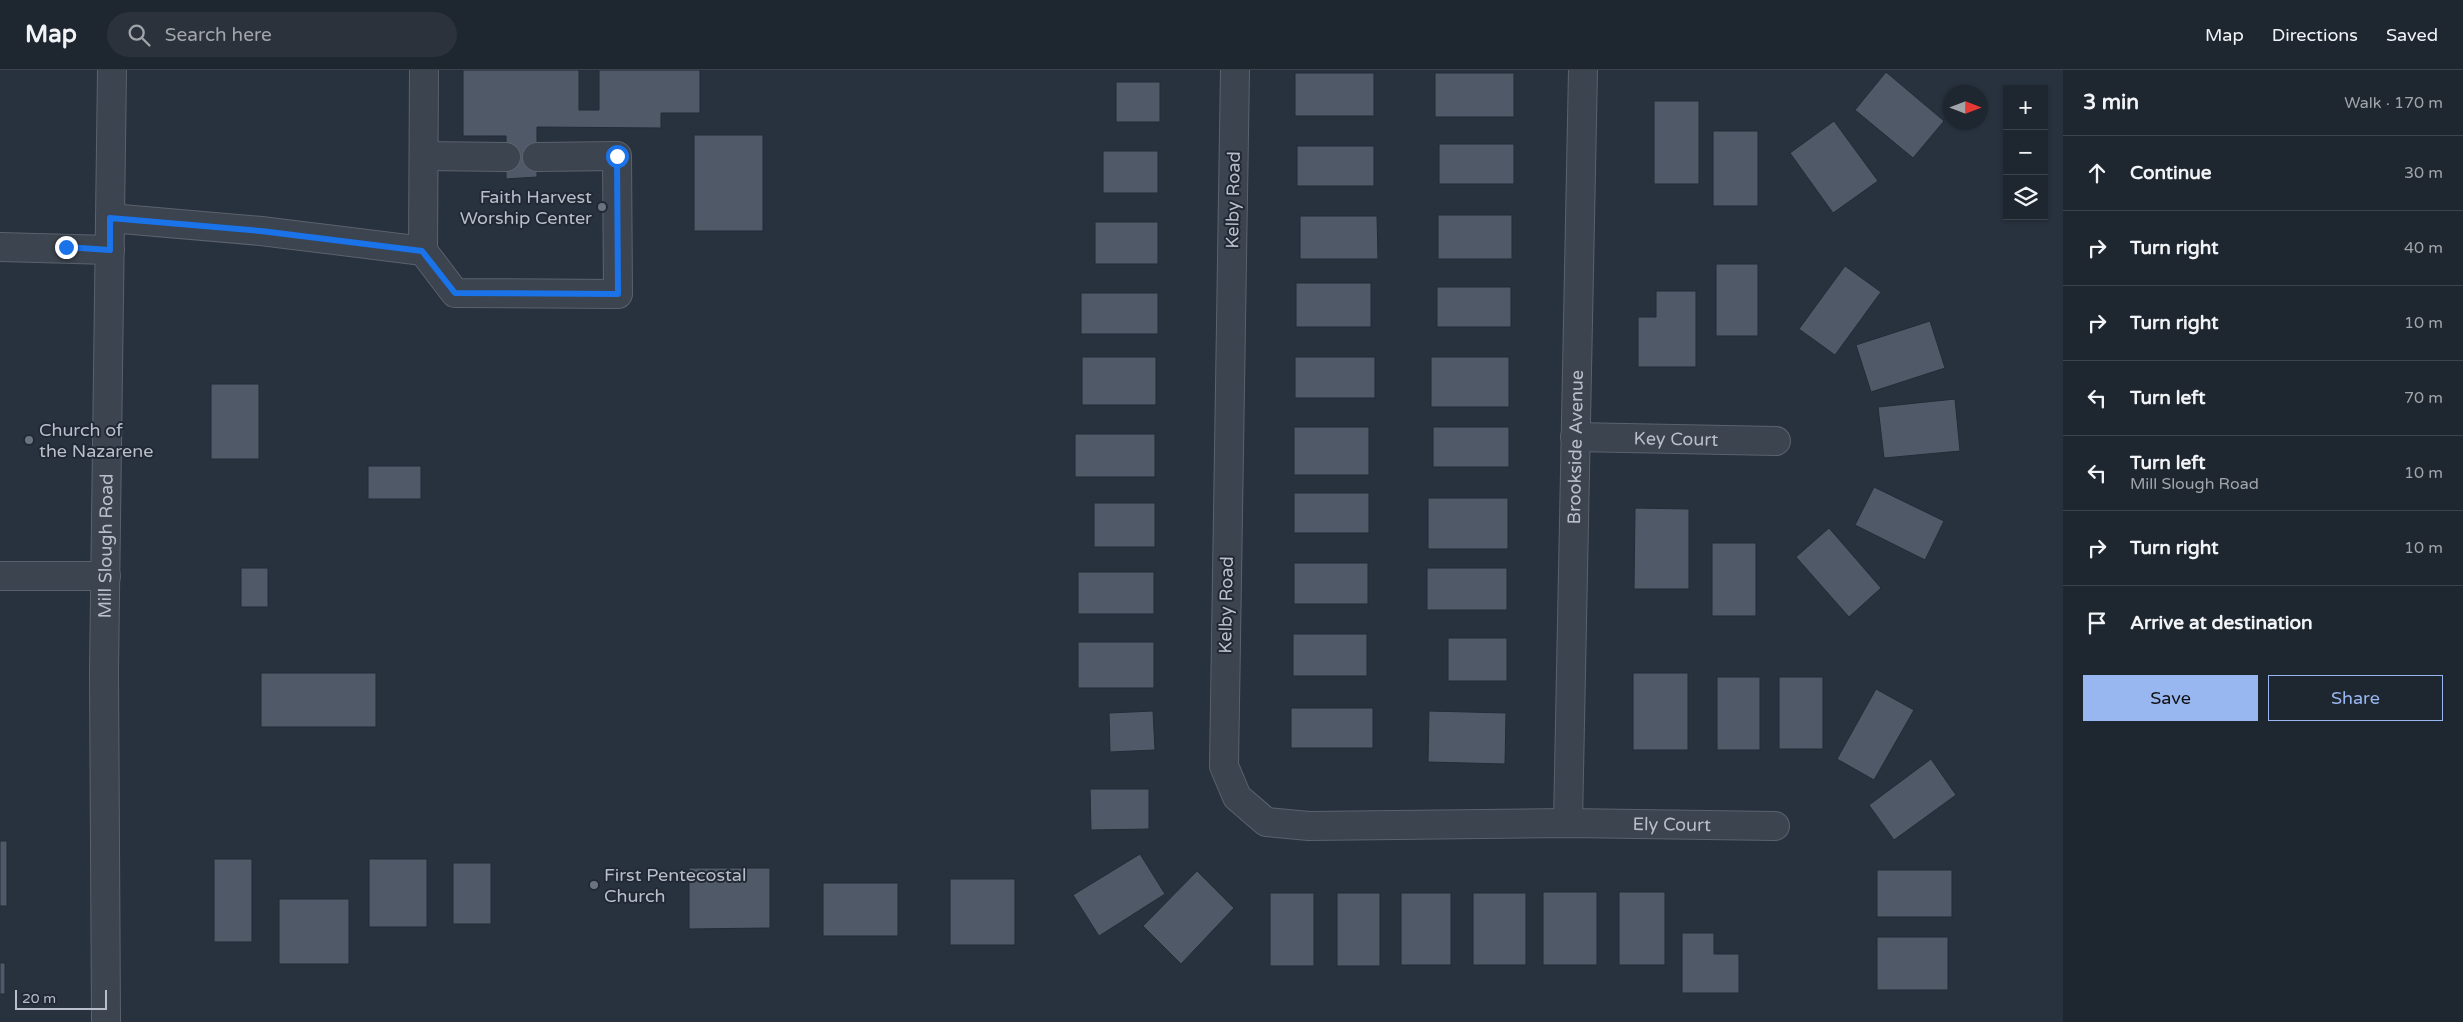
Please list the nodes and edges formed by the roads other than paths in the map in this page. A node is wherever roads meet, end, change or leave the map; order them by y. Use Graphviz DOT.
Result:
graph roads {
  1 [pos="112,70"];
  2 [pos="424,70"];
  3 [pos="1235,70"];
  4 [pos="1583,70"];
  5 [pos="424,156"];
  6 [pos="506,157"];
  7 [pos="537,157"];
  8 [pos="110,218"];
  9 [pos="0,247"];
  10 [pos="110,250"];
  11 [pos="422,251"];
  12 [pos="1575,438"];
  13 [pos="1776,441"];
  14 [pos="0,576"];
  15 [pos="106,576"];
  16 [pos="1568,823"];
  17 [pos="1774,826"];
  18 [pos="106,1022"];
  1 -- 8 [label="street, Mill Slough Road"];
  2 -- 5 [label="street"];
  3 -- 16 [label="street, Kelby Road"];
  4 -- 12 [label="street, Brookside Avenue"];
  5 -- 6 [label="street"];
  5 -- 11 [label="street"];
  7 -- 11 [label="street"];
  8 -- 10 [label="street, Mill Slough Road"];
  8 -- 11 [label="street"];
  9 -- 10 [label="street"];
  10 -- 15 [label="street, Mill Slough Road"];
  12 -- 13 [label="street, Key Court"];
  12 -- 16 [label="street, Brookside Avenue"];
  14 -- 15 [label="street"];
  15 -- 18 [label="street, Mill Slough Road"];
  16 -- 17 [label="street, Ely Court"];
}
